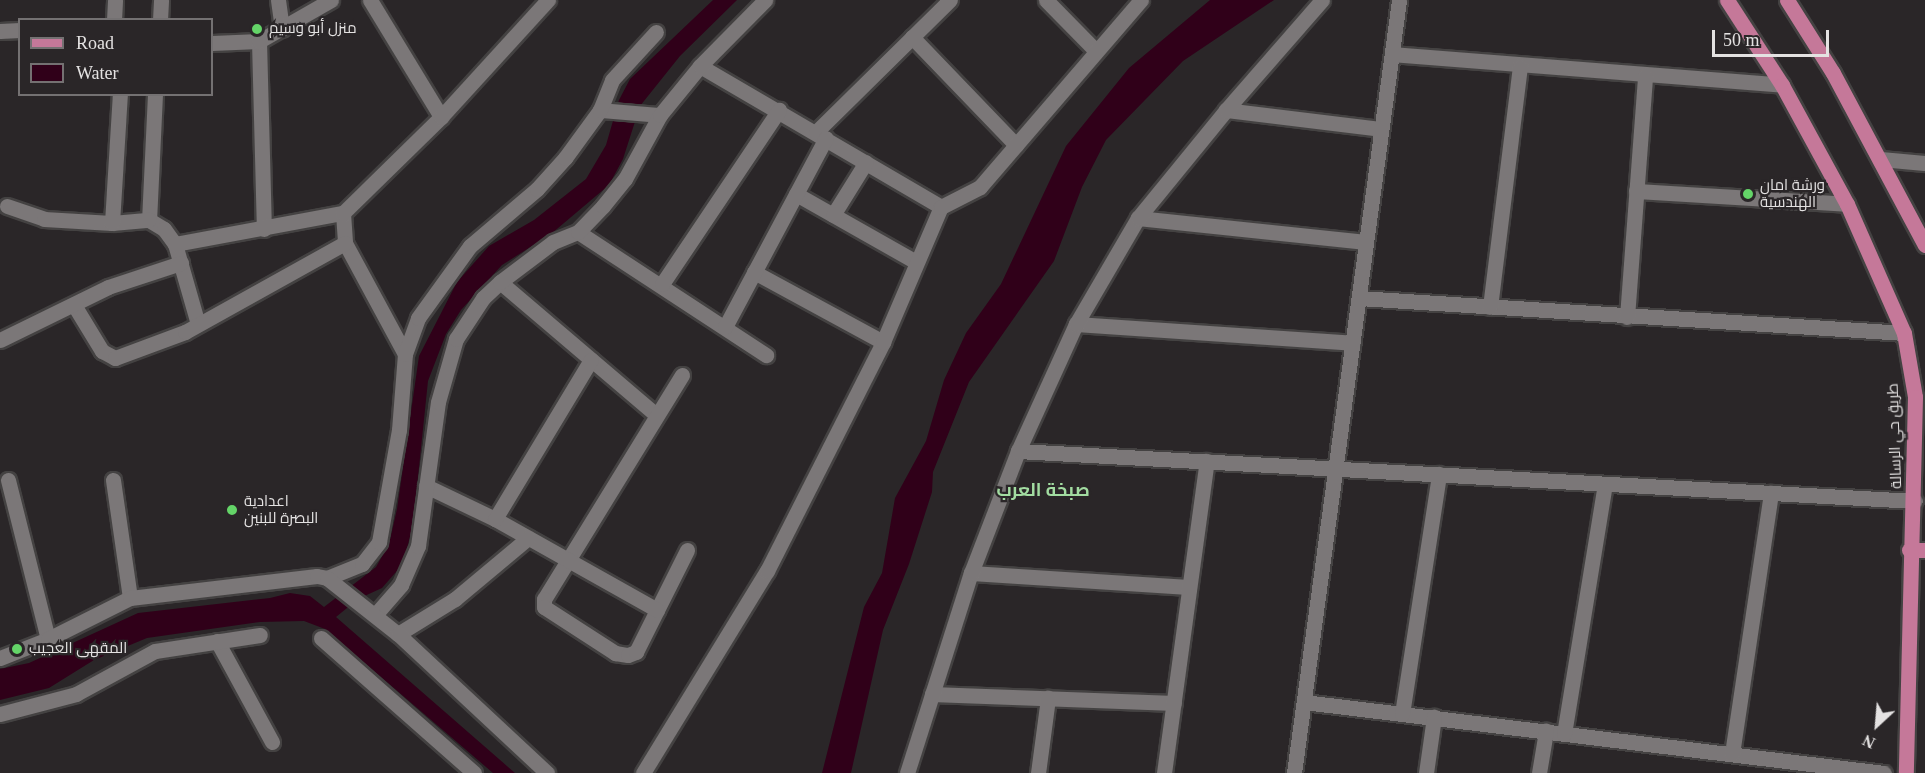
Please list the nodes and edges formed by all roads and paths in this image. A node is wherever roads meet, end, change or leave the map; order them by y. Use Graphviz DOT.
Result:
graph roads {
  1 [pos="115,0"];
  2 [pos="161,0"];
  3 [pos="278,0"];
  4 [pos="331,0"];
  5 [pos="370,0"];
  6 [pos="548,0"];
  7 [pos="765,0"];
  8 [pos="950,0"];
  9 [pos="1046,0"];
  10 [pos="1141,0"];
  11 [pos="1322,0"];
  12 [pos="1399,0"];
  13 [pos="1727,0"];
  14 [pos="1786,0"];
  15 [pos="114,18"];
  16 [pos="160,18"];
  17 [pos="282,29"];
  18 [pos="18,30"];
  19 [pos="0,31"];
  20 [pos="656,32"];
  21 [pos="912,37"];
  22 [pos="259,41"];
  23 [pos="213,43"];
  24 [pos="1096,51"];
  25 [pos="1392,54"];
  26 [pos="700,66"];
  27 [pos="1520,67"];
  28 [pos="1645,76"];
  29 [pos="1782,85"];
  30 [pos="120,96"];
  31 [pos="155,96"];
  32 [pos="606,110"];
  33 [pos="779,110"];
  34 [pos="1226,110"];
  35 [pos="653,114"];
  36 [pos="441,117"];
  37 [pos="1381,129"];
  38 [pos="821,135"];
  39 [pos="1016,145"];
  40 [pos="1880,159"];
  41 [pos="866,162"];
  42 [pos="1925,163"];
  43 [pos="1636,191"];
  44 [pos="796,194"];
  45 [pos="1847,204"];
  46 [pos="7,206"];
  47 [pos="941,207"];
  48 [pos="343,213"];
  49 [pos="833,215"];
  50 [pos="1138,218"];
  51 [pos="149,220"];
  52 [pos="112,223"];
  53 [pos="264,229"];
  54 [pos="578,232"];
  55 [pos="1366,242"];
  56 [pos="345,243"];
  57 [pos="175,244"];
  58 [pos="1925,245"];
  59 [pos="181,262"];
  60 [pos="916,262"];
  61 [pos="754,272"];
  62 [pos="500,282"];
  63 [pos="662,284"];
  64 [pos="1359,298"];
  65 [pos="74,305"];
  66 [pos="1490,307"];
  67 [pos="1627,316"];
  68 [pos="198,324"];
  69 [pos="1077,324"];
  70 [pos="725,327"];
  71 [pos="1904,333"];
  72 [pos="0,340"];
  73 [pos="882,342"];
  74 [pos="1352,343"];
  75 [pos="405,354"];
  76 [pos="766,355"];
  77 [pos="591,360"];
  78 [pos="681,375"];
  79 [pos="656,415"];
  80 [pos="1018,451"];
  81 [pos="1207,461"];
  82 [pos="1336,469"];
  83 [pos="1439,474"];
  84 [pos="8,480"];
  85 [pos="113,480"];
  86 [pos="1605,484"];
  87 [pos="426,486"];
  88 [pos="1771,493"];
  89 [pos="1915,501"];
  90 [pos="495,519"];
  91 [pos="528,538"];
  92 [pos="687,550"];
  93 [pos="1909,550"];
  94 [pos="1925,550"];
  95 [pos="567,560"];
  96 [pos="971,573"];
  97 [pos="332,582"];
  98 [pos="1190,587"];
  99 [pos="130,598"];
  100 [pos="657,610"];
  101 [pos="375,615"];
  102 [pos="398,634"];
  103 [pos="260,635"];
  104 [pos="321,638"];
  105 [pos="48,639"];
  106 [pos="217,641"];
  107 [pos="0,658"];
  108 [pos="932,694"];
  109 [pos="1048,698"];
  110 [pos="1304,702"];
  111 [pos="1174,703"];
  112 [pos="0,714"];
  113 [pos="1402,714"];
  114 [pos="1434,717"];
  115 [pos="1545,731"];
  116 [pos="1564,734"];
  117 [pos="272,742"];
  118 [pos="1732,754"];
  119 [pos="1763,766"];
  120 [pos="474,773"];
  121 [pos="547,773"];
  122 [pos="643,773"];
  123 [pos="907,773"];
  124 [pos="1038,773"];
  125 [pos="1164,773"];
  126 [pos="1294,773"];
  127 [pos="1426,773"];
  128 [pos="1539,773"];
  129 [pos="1884,773"];
  130 [pos="1906,773"];
  1 -- 15 [label="street"];
  2 -- 16 [label="street"];
  3 -- 17 [label="street"];
  4 -- 17 [label="street"];
  5 -- 36 [label="street"];
  6 -- 36 [label="street"];
  7 -- 26 [label="street"];
  8 -- 21 [label="street"];
  9 -- 24 [label="street"];
  10 -- 24 [label="street"];
  11 -- 34 [label="street"];
  12 -- 25 [label="street"];
  13 -- 29 [label="main road, طريق حي الرسالة"];
  14 -- 40 [label="main road"];
  17 -- 22 [label="street"];
  18 -- 19 [label="street"];
  20 -- 32 [label="street"];
  21 -- 38 [label="street"];
  21 -- 39 [label="street"];
  22 -- 23 [label="street"];
  22 -- 53 [label="street"];
  24 -- 39 [label="street"];
  25 -- 27 [label="street"];
  25 -- 37 [label="street"];
  26 -- 33 [label="street"];
  26 -- 35 [label="street"];
  27 -- 28 [label="street"];
  27 -- 66 [label="street"];
  28 -- 29 [label="street"];
  28 -- 43 [label="street"];
  29 -- 45 [label="main road, طريق حي الرسالة"];
  30 -- 52 [label="street"];
  31 -- 51 [label="street"];
  32 -- 35 [label="street"];
  32 -- 75 [label="street"];
  33 -- 38 [label="street"];
  33 -- 63 [label="street"];
  34 -- 37 [label="street"];
  34 -- 50 [label="street"];
  35 -- 54 [label="street"];
  36 -- 48 [label="street"];
  37 -- 55 [label="street"];
  38 -- 41 [label="street"];
  38 -- 44 [label="street"];
  39 -- 47 [label="street"];
  40 -- 42 [label="street"];
  40 -- 58 [label="main road"];
  41 -- 47 [label="street"];
  41 -- 49 [label="street"];
  43 -- 45 [label="street"];
  43 -- 67 [label="street"];
  44 -- 49 [label="street"];
  44 -- 61 [label="street"];
  45 -- 71 [label="main road, طريق حي الرسالة"];
  46 -- 52 [label="street"];
  47 -- 60 [label="street"];
  48 -- 53 [label="street"];
  48 -- 56 [label="street"];
  49 -- 60 [label="street"];
  50 -- 55 [label="street"];
  50 -- 69 [label="street"];
  51 -- 52 [label="street"];
  51 -- 57 [label="street"];
  53 -- 57 [label="street"];
  54 -- 62 [label="street"];
  54 -- 63 [label="street"];
  55 -- 64 [label="street"];
  56 -- 68 [label="street"];
  56 -- 75 [label="street"];
  57 -- 59 [label="street"];
  59 -- 65 [label="street"];
  59 -- 68 [label="street"];
  60 -- 73 [label="street"];
  61 -- 70 [label="street"];
  61 -- 73 [label="street"];
  62 -- 77 [label="street"];
  62 -- 87 [label="street"];
  63 -- 70 [label="street"];
  64 -- 66 [label="street"];
  64 -- 74 [label="street"];
  65 -- 68 [label="street"];
  65 -- 72 [label="street"];
  66 -- 67 [label="street"];
  67 -- 71 [label="street"];
  69 -- 74 [label="street"];
  69 -- 80 [label="street"];
  70 -- 76 [label="street"];
  71 -- 89 [label="main road, طريق حي الرسالة"];
  73 -- 122 [label="street"];
  74 -- 82 [label="street"];
  75 -- 97 [label="street"];
  77 -- 79 [label="street"];
  77 -- 90 [label="street"];
  78 -- 79 [label="street"];
  79 -- 95 [label="street"];
  80 -- 81 [label="street"];
  80 -- 96 [label="street"];
  81 -- 82 [label="street"];
  81 -- 98 [label="street"];
  82 -- 83 [label="street"];
  82 -- 110 [label="street"];
  83 -- 86 [label="street"];
  83 -- 113 [label="street"];
  84 -- 105 [label="street"];
  85 -- 99 [label="street"];
  86 -- 88 [label="street"];
  86 -- 116 [label="street"];
  87 -- 90 [label="street"];
  87 -- 101 [label="street"];
  88 -- 89 [label="street"];
  88 -- 118 [label="street"];
  89 -- 93 [label="main road, طريق حي الرسالة"];
  90 -- 91 [label="street"];
  91 -- 95 [label="street"];
  91 -- 102 [label="street"];
  92 -- 100 [label="street"];
  93 -- 94 [label="main road"];
  93 -- 130 [label="main road, طريق حي الرسالة"];
  95 -- 100 [label="street"];
  95 -- 100 [label="street"];
  96 -- 98 [label="street"];
  96 -- 108 [label="street"];
  97 -- 99 [label="street"];
  97 -- 101 [label="street"];
  98 -- 111 [label="street"];
  99 -- 105 [label="street"];
  101 -- 102 [label="street"];
  102 -- 121 [label="street"];
  103 -- 106 [label="street"];
  104 -- 120 [label="street"];
  105 -- 107 [label="street"];
  106 -- 112 [label="street"];
  106 -- 117 [label="street"];
  108 -- 109 [label="street"];
  108 -- 123 [label="street"];
  109 -- 111 [label="street"];
  109 -- 124 [label="street"];
  110 -- 113 [label="street"];
  110 -- 126 [label="street"];
  111 -- 125 [label="street"];
  113 -- 114 [label="street"];
  114 -- 115 [label="street"];
  114 -- 127 [label="street"];
  115 -- 116 [label="street"];
  115 -- 128 [label="street"];
  116 -- 118 [label="street"];
  118 -- 119 [label="street"];
  119 -- 129 [label="street"];
}
